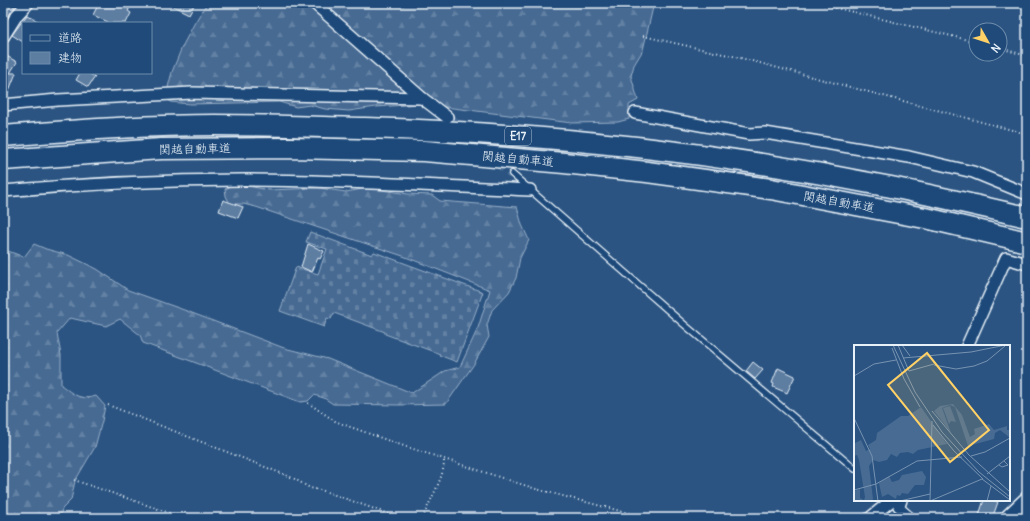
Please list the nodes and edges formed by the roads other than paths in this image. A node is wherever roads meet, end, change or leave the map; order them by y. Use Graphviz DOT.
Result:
graph roads {
  1 [pos="28,3"];
  2 [pos="314,3"];
  3 [pos="3,37"];
  4 [pos="422,98"];
  5 [pos="3,105"];
  6 [pos="635,113"];
  7 [pos="448,117"];
  8 [pos="3,136"];
  9 [pos="3,160"];
  10 [pos="512,174"];
  11 [pos="530,190"];
  12 [pos="3,191"];
  13 [pos="1027,194"];
  14 [pos="1027,217"];
  15 [pos="1027,242"];
  16 [pos="1027,264"];
  17 [pos="967,345"];
  18 [pos="854,468"];
  19 [pos="1027,499"];
  20 [pos="896,501"];
  21 [pos="870,518"];
  22 [pos="914,518"];
  23 [pos="1007,518"];
  1 -- 3 [label="street"];
  2 -- 4 [label="street"];
  4 -- 5 [label="street"];
  4 -- 7 [label="street"];
  6 -- 13 [label="street"];
  8 -- 14 [label="highway, 関越自動車道 / E17"];
  9 -- 15 [label="highway, 関越自動車道 / E17"];
  10 -- 11 [label="lane"];
  11 -- 12 [label="street"];
  11 -- 18 [label="lane"];
  16 -- 17 [label="street"];
  19 -- 23 [label="street"];
  20 -- 21 [label="street"];
  20 -- 22 [label="lane"];
}
